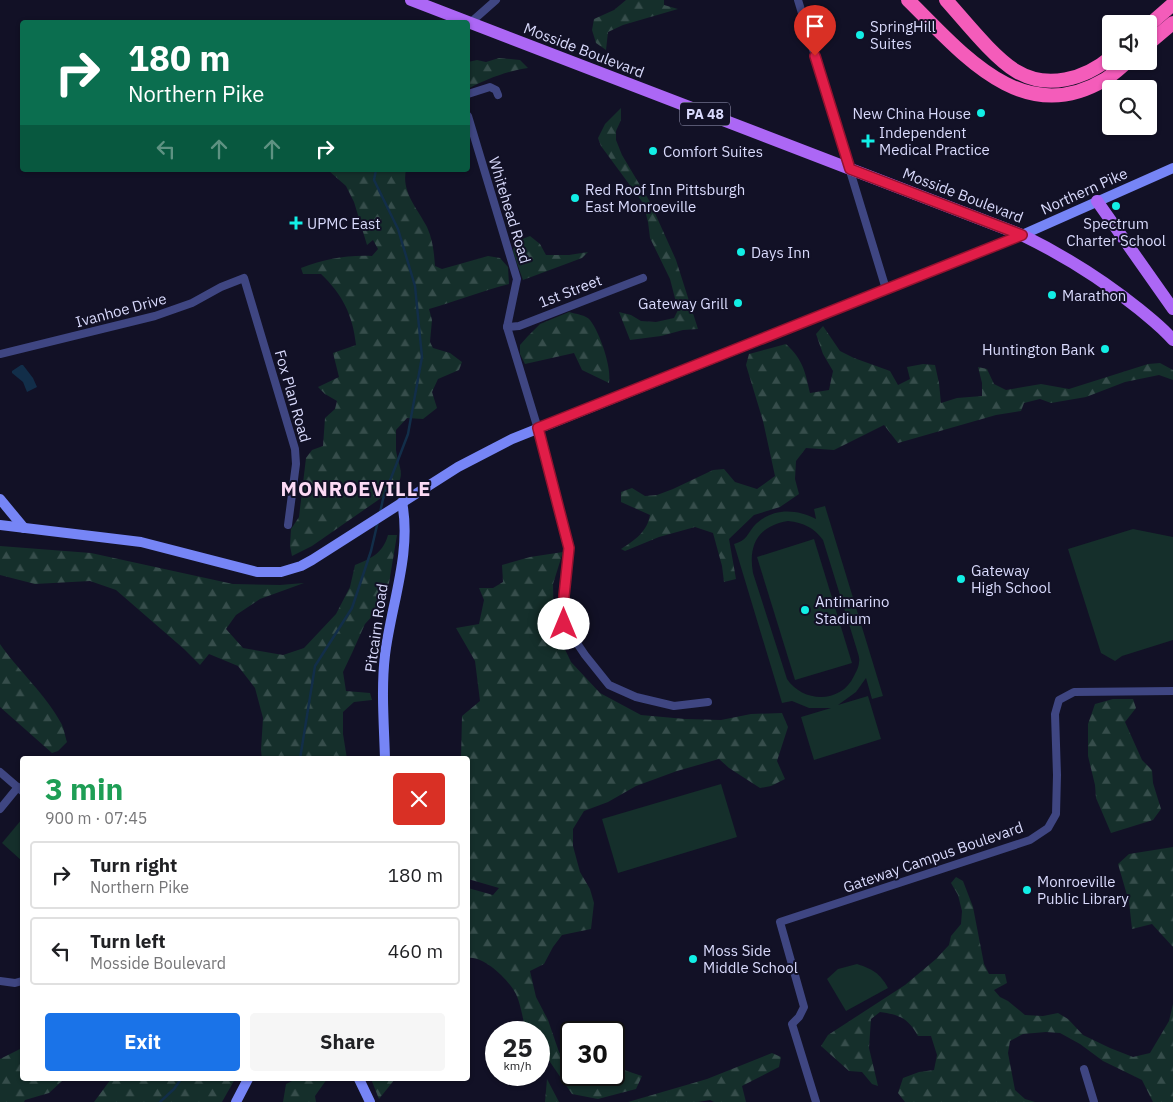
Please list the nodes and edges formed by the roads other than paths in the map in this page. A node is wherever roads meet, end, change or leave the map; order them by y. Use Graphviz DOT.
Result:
graph roads {
  1 [pos="411,0"];
  2 [pos="496,0"];
  3 [pos="798,0"];
  4 [pos="908,0"];
  5 [pos="946,0"];
  6 [pos="1173,4"];
  7 [pos="1157,18"];
  8 [pos="465,20"];
  9 [pos="470,22"];
  10 [pos="1173,23"];
  11 [pos="1157,36"];
  12 [pos="1102,64"];
  13 [pos="1117,70"];
  14 [pos="470,93"];
  15 [pos="498,95"];
  16 [pos="470,123"];
  17 [pos="1173,168"];
  18 [pos="850,169"];
  19 [pos="1097,201"];
  20 [pos="1022,235"];
  21 [pos="244,278"];
  22 [pos="643,278"];
  23 [pos="886,289"];
  24 [pos="1173,309"];
  25 [pos="507,328"];
  26 [pos="1173,340"];
  27 [pos="0,354"];
  28 [pos="538,428"];
  29 [pos="0,499"];
  30 [pos="402,502"];
  31 [pos="0,525"];
  32 [pos="288,525"];
  33 [pos="24,528"];
  34 [pos="1173,690"];
  35 [pos="708,702"];
  36 [pos="386,756"];
  37 [pos="0,772"];
  38 [pos="20,789"];
  39 [pos="0,809"];
  40 [pos="0,981"];
  41 [pos="20,981"];
  42 [pos="1084,1070"];
  43 [pos="247,1081"];
  44 [pos="360,1081"];
  45 [pos="236,1102"];
  46 [pos="370,1102"];
  47 [pos="816,1102"];
  48 [pos="1094,1102"];
  1 -- 8 [label="main road, Mosside Boulevard / PA 48"];
  2 -- 9 [label="street"];
  3 -- 18 [label="street"];
  4 -- 13 [label="highway"];
  5 -- 12 [label="highway"];
  6 -- 7 [label="highway"];
  9 -- 18 [label="main road, Mosside Boulevard / PA 48"];
  10 -- 11 [label="highway"];
  14 -- 15 [label="street"];
  16 -- 25 [label="street, Whitehead Road"];
  17 -- 19 [label="main road, Northern Pike"];
  18 -- 20 [label="main road, Mosside Boulevard / PA 48"];
  18 -- 23 [label="street"];
  19 -- 20 [label="main road, Northern Pike"];
  19 -- 24 [label="main road"];
  20 -- 23 [label="main road, Northern Pike"];
  20 -- 26 [label="main road, Mosside Boulevard / PA 48"];
  21 -- 27 [label="street, Ivanhoe Drive"];
  21 -- 32 [label="street, Fox Plan Road"];
  22 -- 25 [label="street, 1st Street"];
  23 -- 28 [label="main road, Northern Pike"];
  25 -- 28 [label="street, Whitehead Road"];
  28 -- 30 [label="main road, Northern Pike"];
  28 -- 35 [label="street, Whitehead Road"];
  29 -- 33 [label="main road"];
  30 -- 33 [label="main road, Northern Pike"];
  30 -- 36 [label="main road, Pitcairn Road"];
  31 -- 33 [label="main road, Northern Pike"];
  34 -- 47 [label="street, Gateway Campus Boulevard"];
  37 -- 38 [label="street"];
  38 -- 39 [label="street"];
  40 -- 41 [label="street"];
  42 -- 48 [label="street"];
  43 -- 45 [label="main road"];
  44 -- 46 [label="main road"];
}
